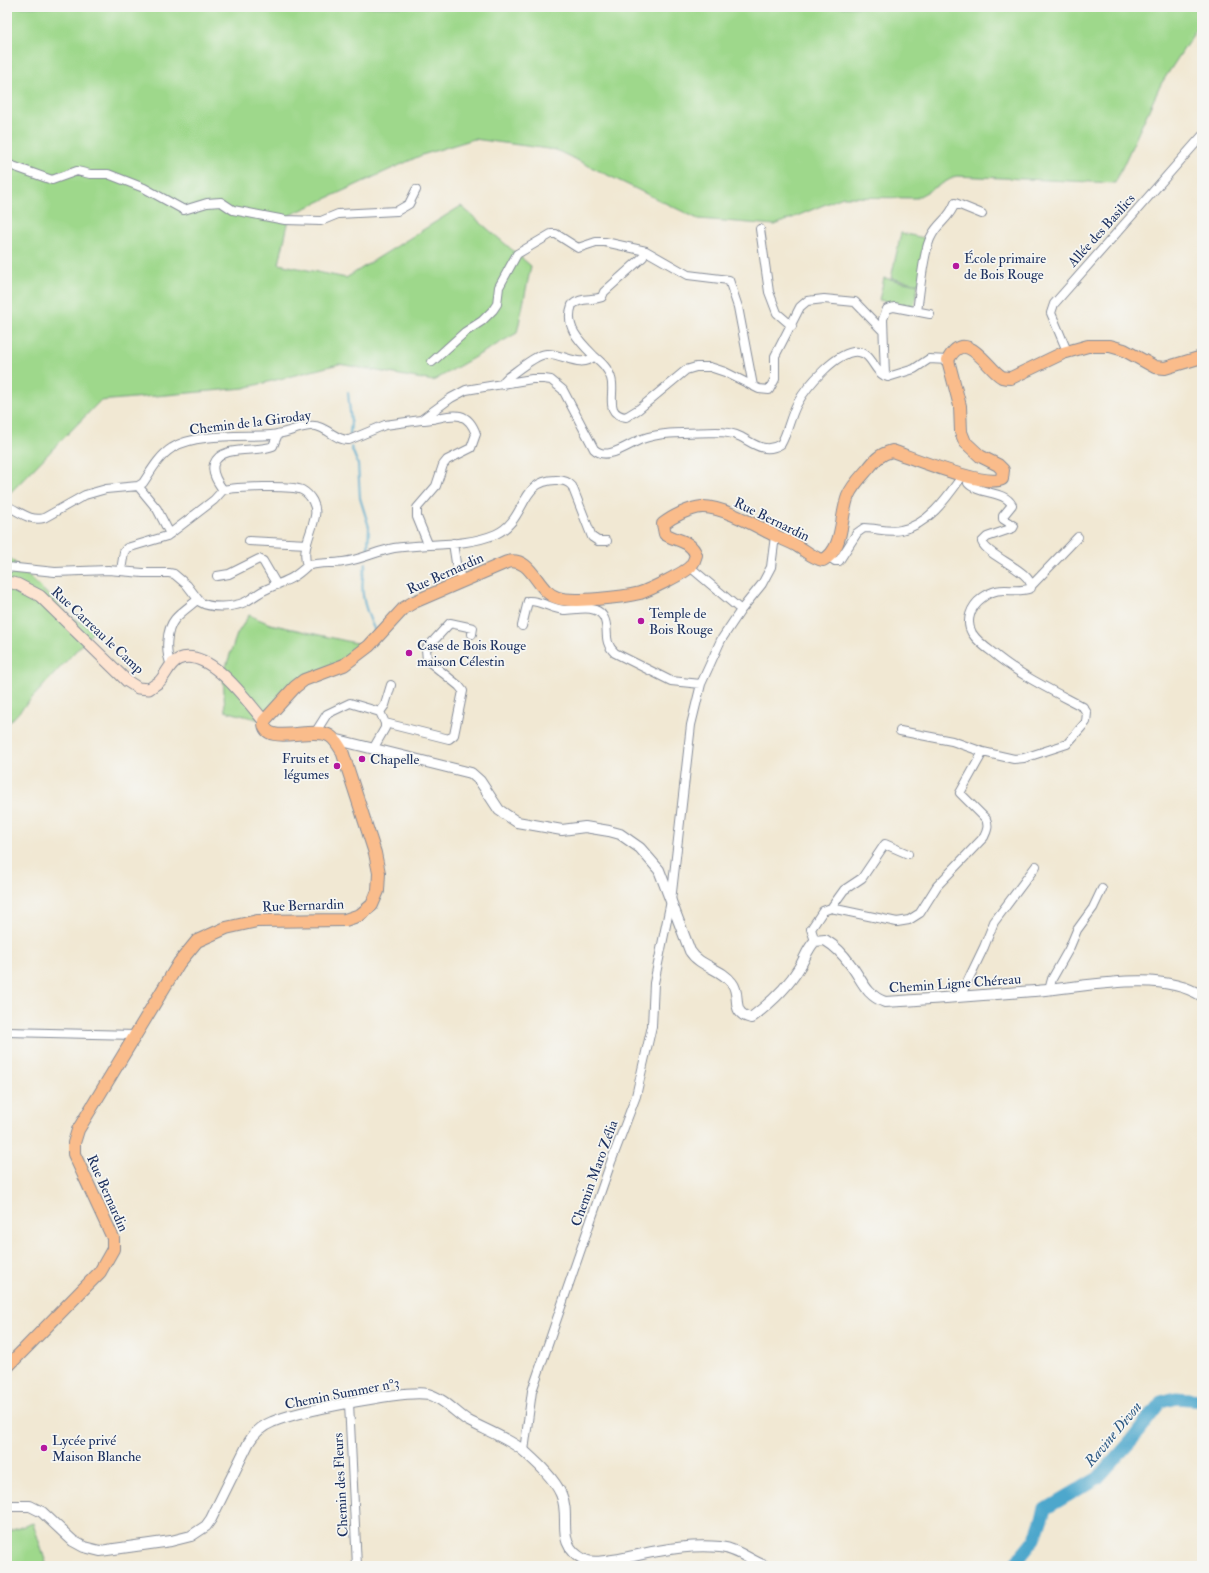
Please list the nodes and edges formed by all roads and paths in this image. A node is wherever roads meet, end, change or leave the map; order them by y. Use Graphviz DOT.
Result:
graph roads {
  1 [pos="1202,136"];
  2 [pos="7,164"];
  3 [pos="416,190"];
  4 [pos="982,214"];
  5 [pos="760,229"];
  6 [pos="646,251"];
  7 [pos="917,311"];
  8 [pos="930,314"];
  9 [pos="792,326"];
  10 [pos="883,331"];
  11 [pos="1067,352"];
  12 [pos="594,356"];
  13 [pos="1202,357"];
  14 [pos="948,360"];
  15 [pos="432,362"];
  16 [pos="884,376"];
  17 [pos="504,385"];
  18 [pos="753,386"];
  19 [pos="421,420"];
  20 [pos="278,434"];
  21 [pos="966,476"];
  22 [pos="138,486"];
  23 [pos="223,490"];
  24 [pos="7,506"];
  25 [pos="170,534"];
  26 [pos="775,536"];
  27 [pos="1078,537"];
  28 [pos="249,541"];
  29 [pos="607,541"];
  30 [pos="453,543"];
  31 [pos="307,544"];
  32 [pos="428,544"];
  33 [pos="829,557"];
  34 [pos="307,566"];
  35 [pos="7,567"];
  36 [pos="690,567"];
  37 [pos="120,570"];
  38 [pos="217,576"];
  39 [pos="462,581"];
  40 [pos="7,582"];
  41 [pos="277,585"];
  42 [pos="1032,585"];
  43 [pos="197,600"];
  44 [pos="741,610"];
  45 [pos="522,626"];
  46 [pos="472,634"];
  47 [pos="171,665"];
  48 [pos="701,684"];
  49 [pos="391,686"];
  50 [pos="380,712"];
  51 [pos="264,721"];
  52 [pos="385,723"];
  53 [pos="900,731"];
  54 [pos="315,733"];
  55 [pos="334,739"];
  56 [pos="373,749"];
  57 [pos="983,752"];
  58 [pos="908,854"];
  59 [pos="1036,866"];
  60 [pos="1102,889"];
  61 [pos="671,901"];
  62 [pos="831,908"];
  63 [pos="815,941"];
  64 [pos="1049,990"];
  65 [pos="1202,996"];
  66 [pos="960,997"];
  67 [pos="7,1032"];
  68 [pos="135,1035"];
  69 [pos="7,1367"];
  70 [pos="349,1403"];
  71 [pos="524,1451"];
  72 [pos="7,1506"];
  73 [pos="751,1562"];
  74 [pos="357,1566"];
  75 [pos="766,1566"];
  1 -- 11 [label="street, Allée des Basilics"];
  2 -- 3 [label="street"];
  4 -- 7 [label="street"];
  5 -- 9 [label="street"];
  6 -- 12 [label="street"];
  6 -- 15 [label="street"];
  6 -- 18 [label="street"];
  7 -- 8 [label="street"];
  7 -- 10 [label="street"];
  9 -- 10 [label="street"];
  9 -- 18 [label="street"];
  10 -- 16 [label="street"];
  11 -- 13 [label="main road"];
  11 -- 14 [label="main road"];
  12 -- 17 [label="street"];
  12 -- 18 [label="street"];
  14 -- 16 [label="street"];
  14 -- 21 [label="main road"];
  16 -- 17 [label="street, Chemin de la Giroday"];
  17 -- 19 [label="street, Chemin de la Giroday"];
  19 -- 20 [label="street, Chemin de la Giroday"];
  19 -- 32 [label="street"];
  20 -- 22 [label="street, Chemin de la Giroday"];
  20 -- 23 [label="street"];
  21 -- 33 [label="street"];
  21 -- 33 [label="main road"];
  21 -- 42 [label="street"];
  22 -- 24 [label="street"];
  22 -- 25 [label="street"];
  23 -- 25 [label="street"];
  23 -- 31 [label="street"];
  25 -- 37 [label="street"];
  26 -- 33 [label="main road, Rue Bernardin"];
  26 -- 36 [label="main road, Rue Bernardin"];
  26 -- 44 [label="street, Chemin Maro Zélia"];
  27 -- 42 [label="street"];
  28 -- 31 [label="street"];
  29 -- 30 [label="street"];
  30 -- 32 [label="street"];
  30 -- 39 [label="street"];
  31 -- 34 [label="street"];
  32 -- 34 [label="street"];
  34 -- 41 [label="street"];
  35 -- 37 [label="street"];
  36 -- 39 [label="main road, Rue Bernardin"];
  36 -- 44 [label="street"];
  37 -- 43 [label="street"];
  38 -- 41 [label="street"];
  39 -- 51 [label="main road, Rue Bernardin"];
  40 -- 47 [label="main road, Rue Carreau le Camp"];
  41 -- 43 [label="street"];
  42 -- 57 [label="street"];
  43 -- 47 [label="street"];
  44 -- 48 [label="street, Chemin Maro Zélia"];
  45 -- 48 [label="street"];
  46 -- 52 [label="street"];
  47 -- 51 [label="main road"];
  48 -- 61 [label="street, Chemin Maro Zélia"];
  49 -- 50 [label="street"];
  50 -- 52 [label="street"];
  50 -- 54 [label="street"];
  51 -- 54 [label="main road"];
  52 -- 56 [label="street"];
  53 -- 57 [label="street"];
  54 -- 55 [label="main road"];
  55 -- 56 [label="street"];
  55 -- 68 [label="main road, Rue Bernardin"];
  56 -- 61 [label="street"];
  57 -- 62 [label="street"];
  58 -- 62 [label="street"];
  59 -- 66 [label="street"];
  60 -- 64 [label="street"];
  61 -- 63 [label="street"];
  61 -- 71 [label="street, Chemin Maro Zélia"];
  62 -- 63 [label="street"];
  63 -- 66 [label="street, Chemin Ligne Chéreau"];
  64 -- 65 [label="street, Chemin Ligne Chéreau"];
  64 -- 66 [label="street, Chemin Ligne Chéreau"];
  67 -- 68 [label="street"];
  68 -- 69 [label="main road, Rue Bernardin"];
  70 -- 71 [label="street, Chemin Summer n°3"];
  70 -- 72 [label="street, Chemin Summer n°3"];
  70 -- 74 [label="street, Chemin des Fleurs"];
  71 -- 73 [label="street, Chemin Summer n°3"];
  73 -- 75 [label="street, Chemin Summer n°3"];
}
